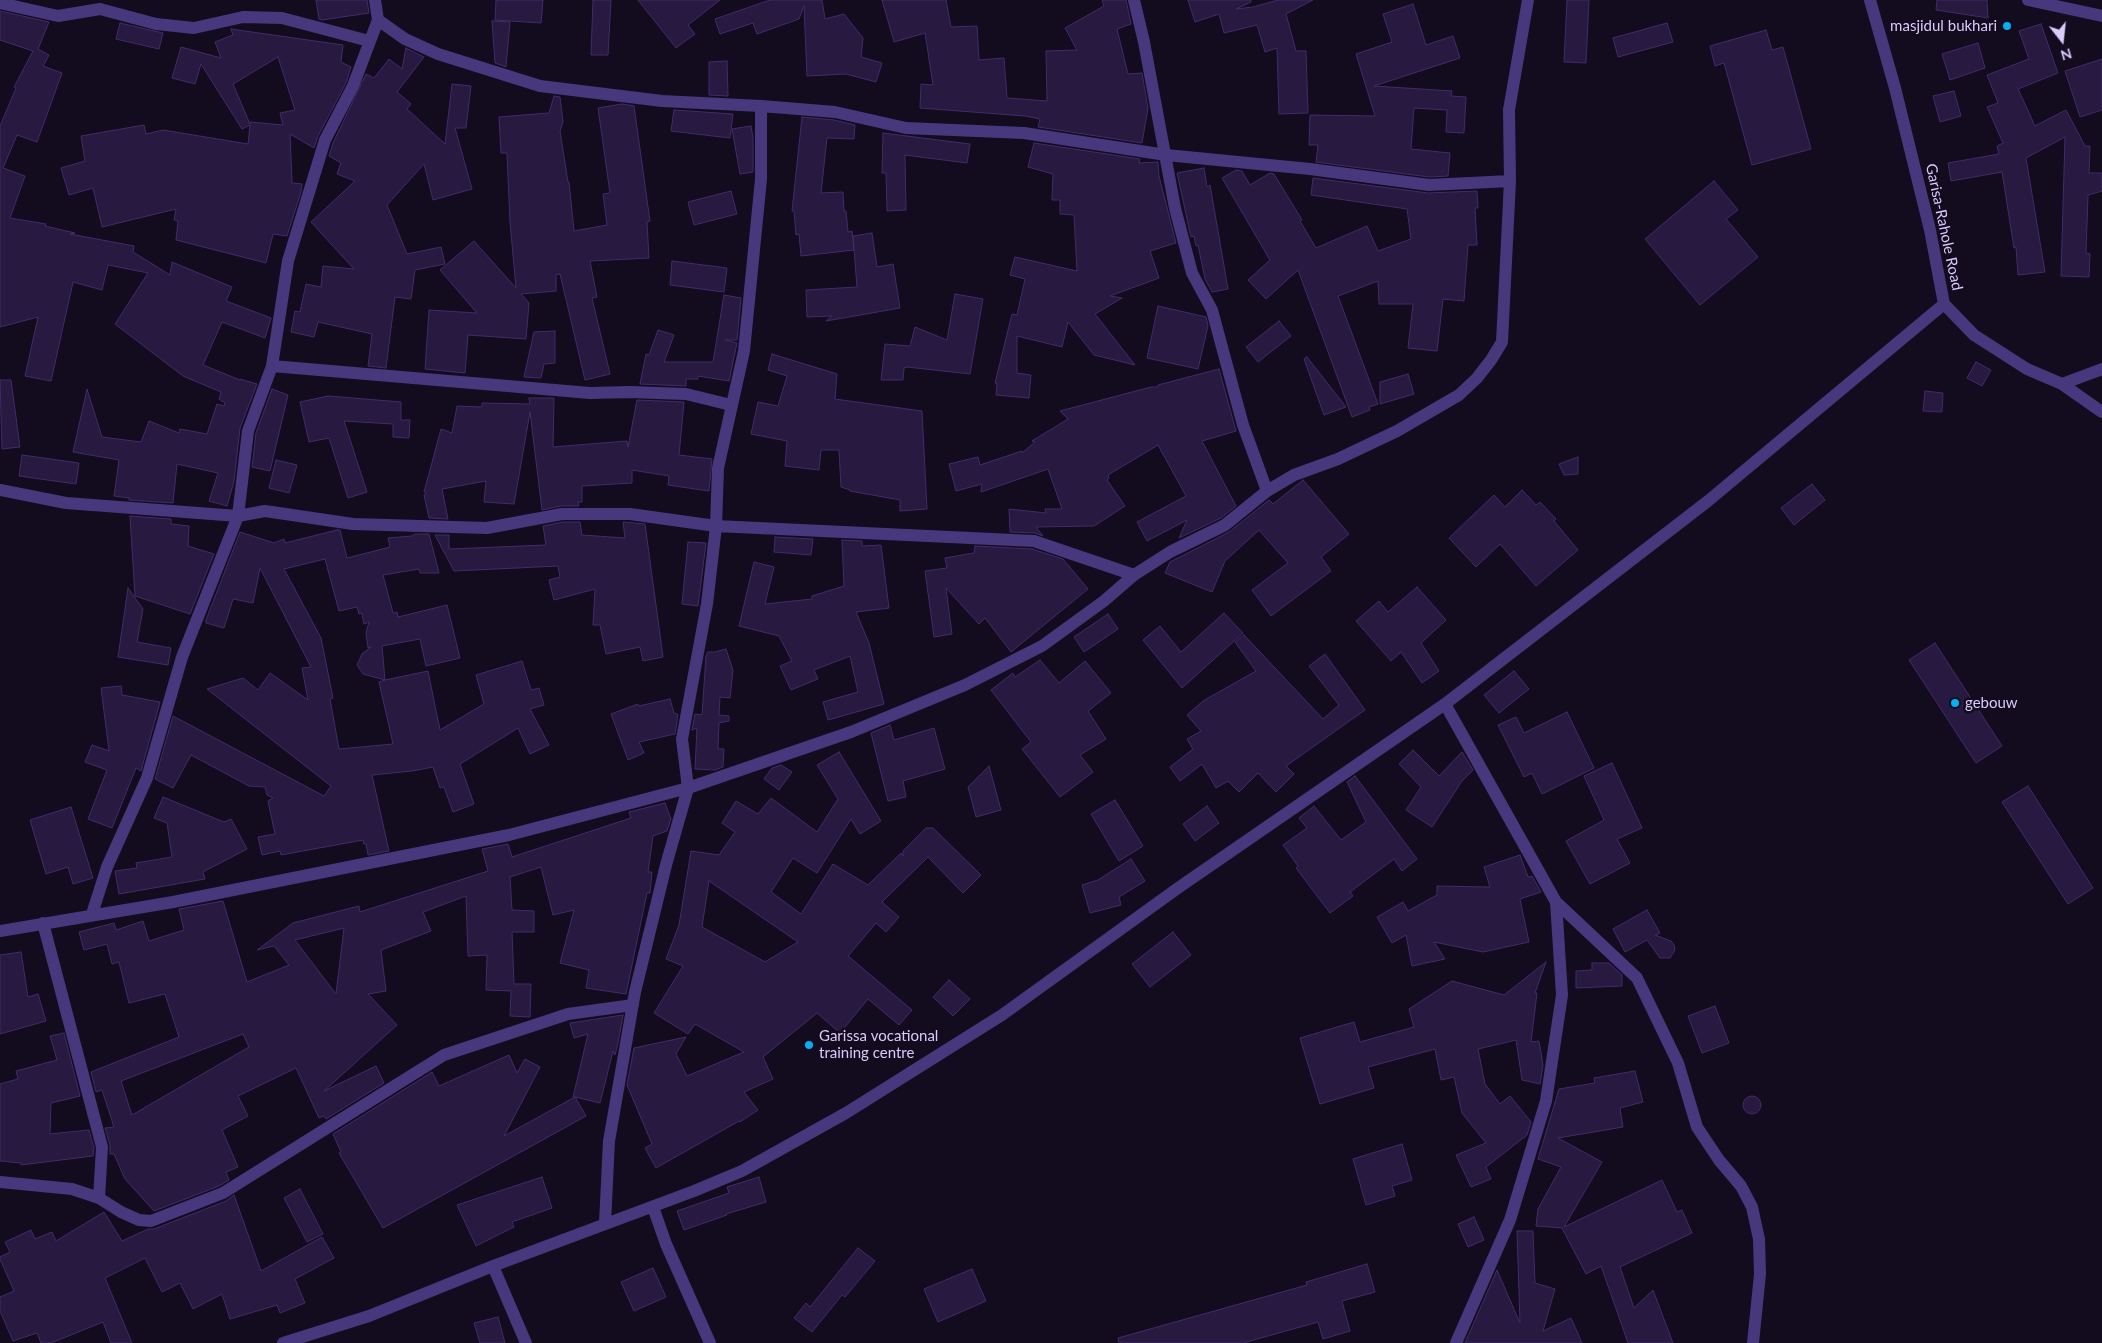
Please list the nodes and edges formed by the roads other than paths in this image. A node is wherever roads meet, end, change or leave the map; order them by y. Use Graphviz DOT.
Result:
graph roads {
  1 [pos="374,0"];
  2 [pos="1134,0"];
  3 [pos="1528,0"];
  4 [pos="1870,0"];
  5 [pos="2028,0"];
  6 [pos="0,3"];
  7 [pos="102,5"];
  8 [pos="2102,16"];
  9 [pos="378,20"];
  10 [pos="369,41"];
  11 [pos="761,106"];
  12 [pos="1166,155"];
  13 [pos="1510,181"];
  14 [pos="1944,304"];
  15 [pos="272,366"];
  16 [pos="2102,369"];
  17 [pos="2062,384"];
  18 [pos="731,404"];
  19 [pos="2102,412"];
  20 [pos="0,490"];
  21 [pos="1267,491"];
  22 [pos="238,516"];
  23 [pos="716,526"];
  24 [pos="1134,575"];
  25 [pos="1445,704"];
  26 [pos="688,788"];
  27 [pos="1556,902"];
  28 [pos="92,914"];
  29 [pos="43,922"];
  30 [pos="0,930"];
  31 [pos="633,1005"];
  32 [pos="0,1182"];
  33 [pos="99,1198"];
  34 [pos="653,1207"];
  35 [pos="605,1222"];
  36 [pos="493,1266"];
  37 [pos="283,1343"];
  38 [pos="526,1343"];
  39 [pos="710,1343"];
  40 [pos="1456,1343"];
  41 [pos="1754,1343"];
  1 -- 9 [label="street"];
  2 -- 12 [label="street"];
  3 -- 13 [label="street"];
  4 -- 14 [label="street, Garisa-Rahole Road"];
  5 -- 8 [label="street"];
  6 -- 7 [label="street"];
  7 -- 10 [label="street"];
  9 -- 10 [label="street"];
  9 -- 11 [label="street"];
  10 -- 15 [label="street"];
  11 -- 12 [label="street"];
  11 -- 18 [label="street"];
  12 -- 13 [label="street"];
  12 -- 21 [label="street"];
  13 -- 21 [label="street"];
  14 -- 17 [label="street, Garisa-Rahole Road"];
  14 -- 25 [label="street"];
  15 -- 18 [label="street"];
  15 -- 22 [label="street"];
  16 -- 17 [label="street"];
  17 -- 19 [label="street, Garisa-Rahole Road"];
  18 -- 23 [label="street"];
  20 -- 22 [label="street"];
  21 -- 24 [label="street"];
  22 -- 23 [label="street"];
  22 -- 28 [label="street"];
  23 -- 24 [label="street"];
  23 -- 26 [label="street"];
  24 -- 26 [label="street"];
  25 -- 27 [label="street"];
  25 -- 34 [label="street"];
  26 -- 28 [label="street"];
  26 -- 31 [label="street"];
  27 -- 40 [label="street"];
  27 -- 41 [label="street"];
  28 -- 29 [label="street"];
  29 -- 30 [label="street"];
  29 -- 33 [label="street"];
  31 -- 33 [label="street"];
  31 -- 35 [label="street"];
  32 -- 33 [label="street"];
  34 -- 35 [label="street"];
  34 -- 39 [label="street"];
  35 -- 36 [label="street"];
  36 -- 37 [label="street"];
  36 -- 38 [label="street"];
}
